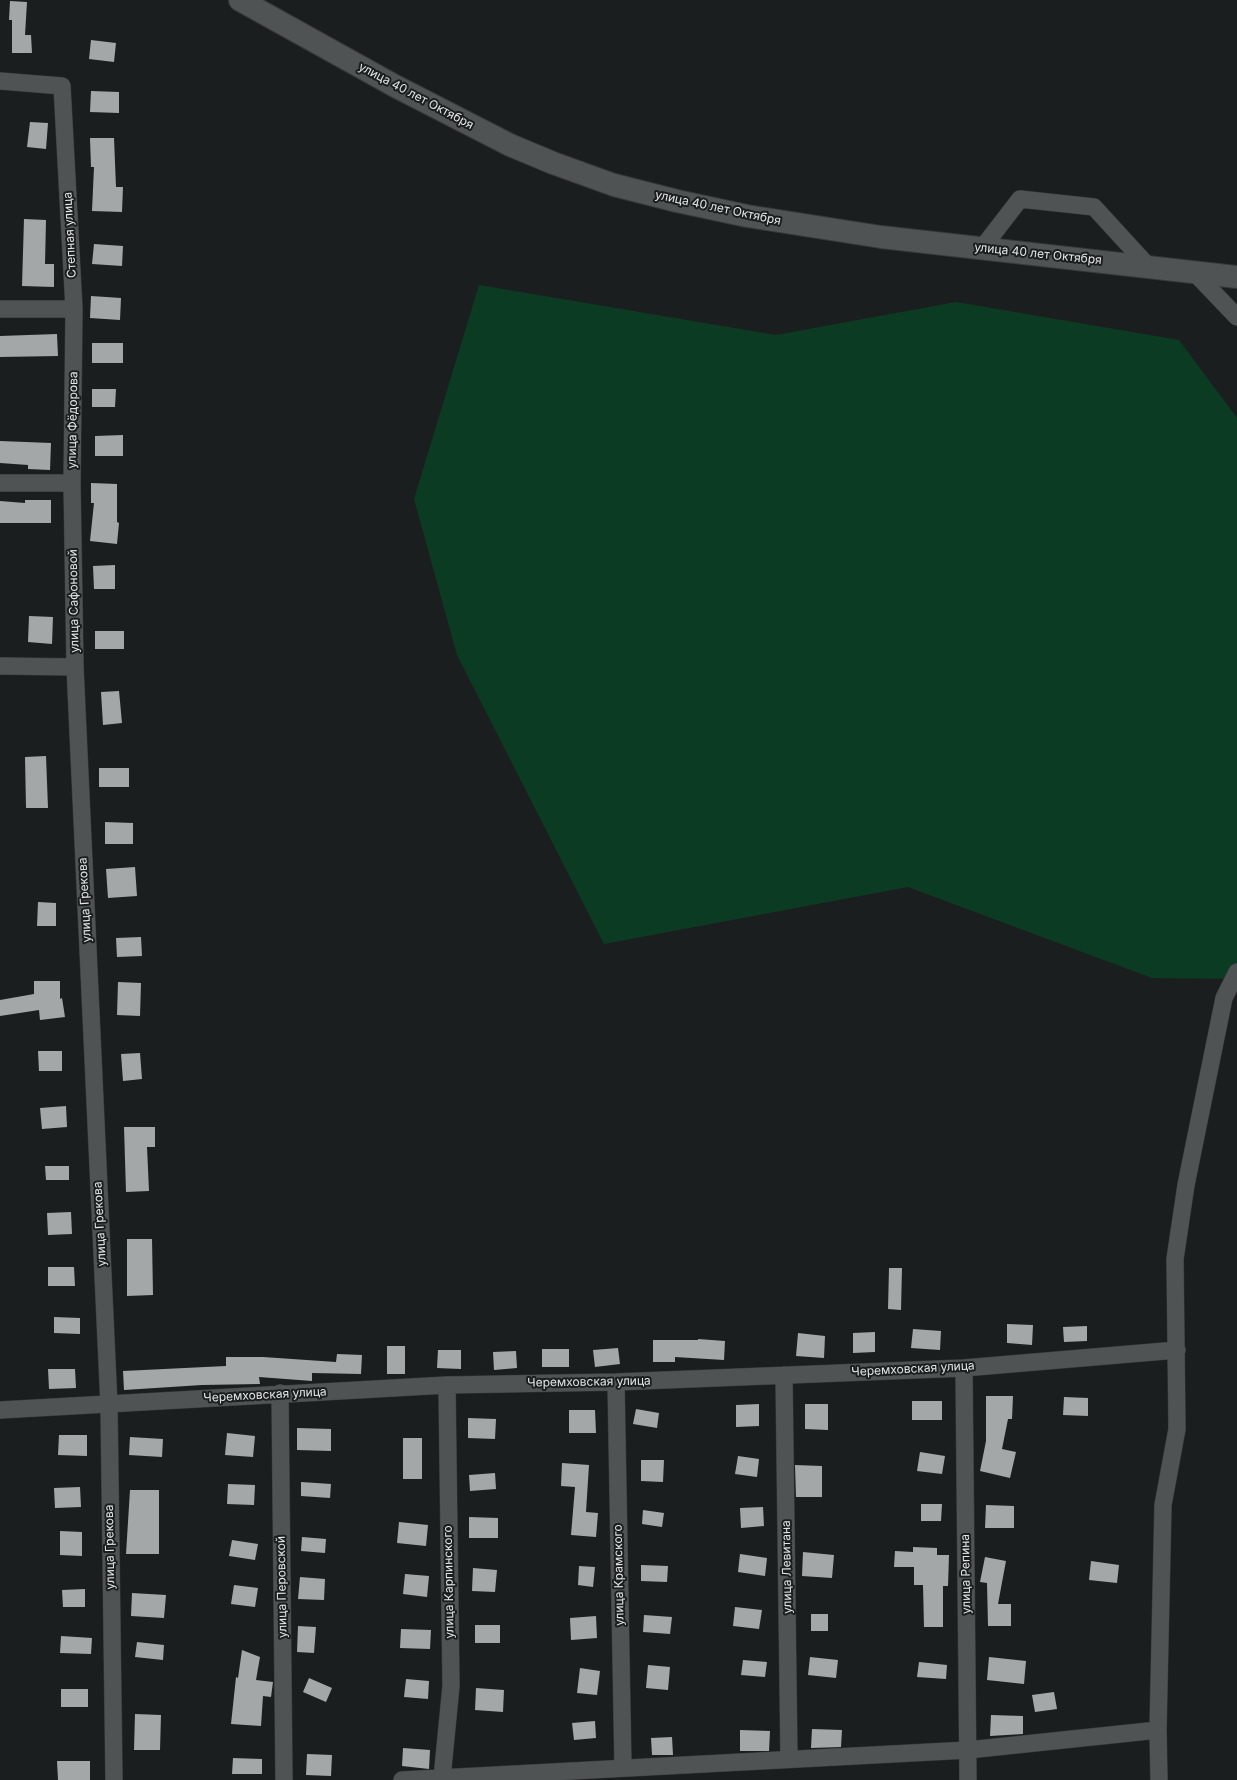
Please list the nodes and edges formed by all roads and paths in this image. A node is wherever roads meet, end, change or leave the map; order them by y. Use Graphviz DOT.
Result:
graph roads {
  1 [pos="240,0"];
  2 [pos="0,81"];
  3 [pos="983,248"];
  4 [pos="1148,266"];
  5 [pos="1193,271"];
  6 [pos="1237,277"];
  7 [pos="0,309"];
  8 [pos="74,309"];
  9 [pos="1237,317"];
  10 [pos="0,482"];
  11 [pos="72,483"];
  12 [pos="0,666"];
  13 [pos="74,668"];
  14 [pos="1237,972"];
  15 [pos="1177,1350"];
  16 [pos="964,1368"];
  17 [pos="784,1375"];
  18 [pos="616,1382"];
  19 [pos="447,1385"];
  20 [pos="280,1393"];
  21 [pos="109,1405"];
  22 [pos="0,1410"];
  23 [pos="1158,1730"];
  24 [pos="968,1750"];
  25 [pos="789,1759"];
  26 [pos="622,1768"];
  27 [pos="442,1778"];
  28 [pos="114,1780"];
  29 [pos="284,1780"];
  30 [pos="402,1780"];
  31 [pos="968,1780"];
  32 [pos="1159,1780"];
  1 -- 3 [label="main road, улица 40 лет Октября"];
  2 -- 8 [label="street, Степная улица"];
  3 -- 4 [label="main road, улица 40 лет Октября"];
  3 -- 4 [label="street"];
  4 -- 5 [label="main road, улица 40 лет Октября"];
  5 -- 6 [label="main road, улица 40 лет Октября"];
  5 -- 9 [label="street"];
  7 -- 8 [label="street"];
  8 -- 11 [label="street, улица Фёдорова"];
  10 -- 11 [label="street, улица Фёдорова"];
  11 -- 13 [label="street, улица Сафоновой"];
  12 -- 13 [label="street, улица Сафоновой"];
  13 -- 21 [label="street, улица Грекова"];
  14 -- 15 [label="street"];
  15 -- 16 [label="street, Черемховская улица"];
  15 -- 23 [label="street"];
  16 -- 17 [label="street, Черемховская улица"];
  16 -- 24 [label="street, улица Репина"];
  17 -- 18 [label="street, Черемховская улица"];
  17 -- 25 [label="street, улица Левитана"];
  18 -- 19 [label="street, Черемховская улица"];
  18 -- 26 [label="street, улица Крамского"];
  19 -- 20 [label="street, Черемховская улица"];
  19 -- 27 [label="street, улица Карпинского"];
  20 -- 21 [label="street, Черемховская улица"];
  20 -- 29 [label="street, улица Перовской"];
  21 -- 22 [label="street, Черемховская улица"];
  21 -- 28 [label="street, улица Грекова"];
  23 -- 24 [label="street"];
  23 -- 32 [label="street"];
  24 -- 25 [label="street"];
  24 -- 31 [label="street, улица Репина"];
  25 -- 26 [label="street"];
  26 -- 27 [label="street"];
  27 -- 30 [label="street"];
}
